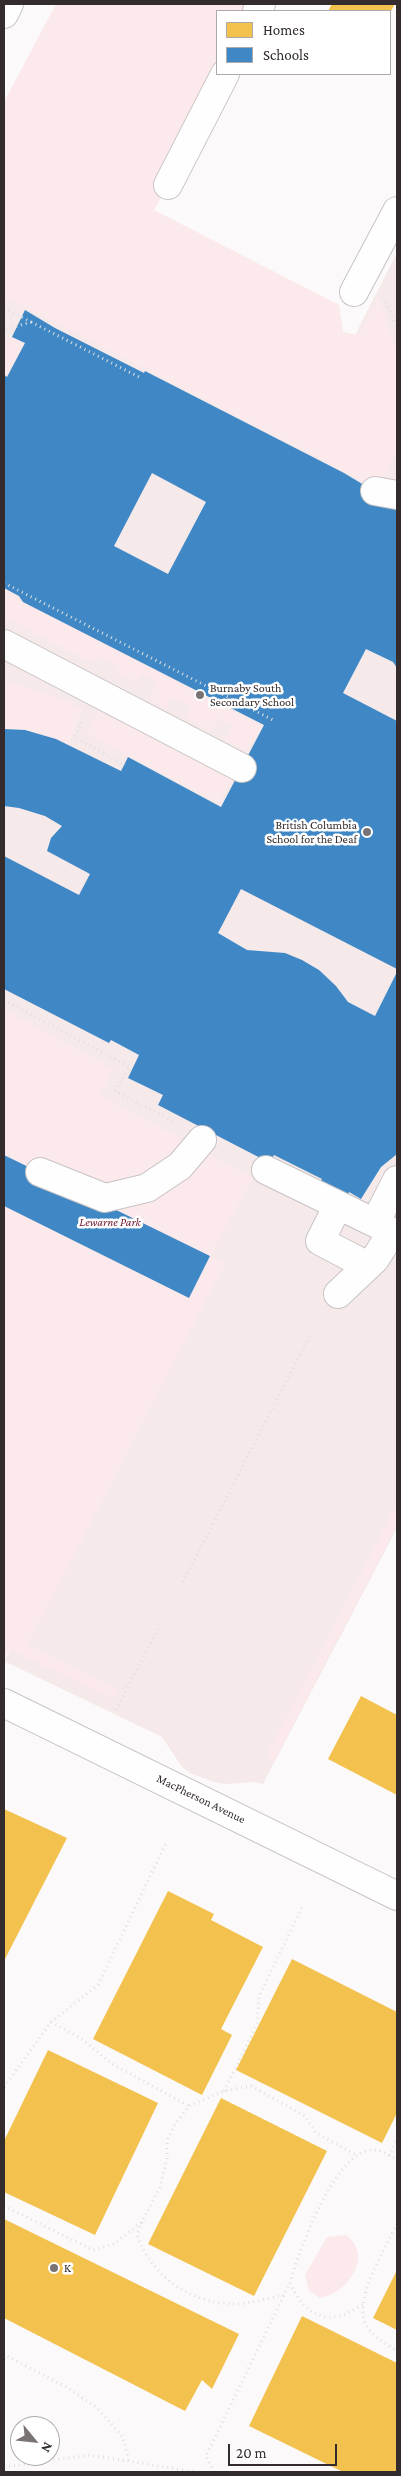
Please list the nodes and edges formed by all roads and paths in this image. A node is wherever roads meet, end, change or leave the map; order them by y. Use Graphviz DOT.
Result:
graph roads {
  1 [pos="9,4"];
  2 [pos="4,14"];
  3 [pos="224,75"];
  4 [pos="168,185"];
  5 [pos="397,211"];
  6 [pos="354,292"];
  7 [pos="4,308"];
  8 [pos="390,312"];
  9 [pos="31,322"];
  10 [pos="397,328"];
  11 [pos="4,330"];
  12 [pos="141,378"];
  13 [pos="4,583"];
  14 [pos="4,644"];
  15 [pos="99,693"];
  16 [pos="275,721"];
  17 [pos="124,765"];
  18 [pos="242,768"];
  19 [pos="4,1000"];
  20 [pos="180,1125"];
  21 [pos="202,1140"];
  22 [pos="266,1170"];
  23 [pos="40,1172"];
  24 [pos="397,1180"];
  25 [pos="346,1203"];
  26 [pos="375,1223"];
  27 [pos="368,1266"];
  28 [pos="338,1294"];
  29 [pos="309,1337"];
  30 [pos="183,1582"];
  31 [pos="160,1625"];
  32 [pos="4,1703"];
  33 [pos="116,1710"];
  34 [pos="168,1841"];
  35 [pos="397,1896"];
  36 [pos="302,1907"];
  37 [pos="51,2022"];
  38 [pos="4,2088"];
  39 [pos="224,2091"];
  40 [pos="189,2106"];
  41 [pos="397,2139"];
  42 [pos="356,2155"];
  43 [pos="389,2156"];
  44 [pos="397,2159"];
  45 [pos="4,2206"];
  46 [pos="142,2222"];
  47 [pos="397,2224"];
  48 [pos="290,2283"];
  49 [pos="284,2295"];
  50 [pos="363,2304"];
  51 [pos="397,2351"];
  52 [pos="4,2359"];
  53 [pos="129,2461"];
  54 [pos="4,2467"];
  55 [pos="196,2472"];
  56 [pos="214,2472"];
  1 -- 2 [label="street"];
  3 -- 4 [label="street"];
  5 -- 6 [label="street"];
  7 -- 9 [label="path"];
  8 -- 10 [label="path"];
  9 -- 11 [label="path"];
  9 -- 12 [label="path"];
  13 -- 16 [label="path"];
  14 -- 15 [label="street"];
  15 -- 17 [label="path"];
  15 -- 18 [label="street"];
  19 -- 20 [label="path"];
  21 -- 23 [label="street"];
  22 -- 25 [label="street"];
  24 -- 26 [label="street"];
  25 -- 26 [label="street"];
  25 -- 27 [label="street"];
  26 -- 27 [label="street"];
  27 -- 28 [label="street"];
  29 -- 30 [label="path"];
  31 -- 33 [label="path"];
  32 -- 35 [label="street, MacPherson Avenue"];
  34 -- 37 [label="path"];
  36 -- 39 [label="path"];
  37 -- 38 [label="path"];
  37 -- 40 [label="path"];
  39 -- 40 [label="path"];
  39 -- 42 [label="path"];
  40 -- 46 [label="path"];
  41 -- 43 [label="path"];
  42 -- 43 [label="path"];
  42 -- 48 [label="path"];
  43 -- 44 [label="path"];
  45 -- 46 [label="path"];
  46 -- 49 [label="path"];
  47 -- 50 [label="path"];
  48 -- 49 [label="path"];
  48 -- 50 [label="path"];
  49 -- 56 [label="path"];
  50 -- 51 [label="path"];
  52 -- 53 [label="path"];
  53 -- 54 [label="path"];
  53 -- 55 [label="path"];
}
